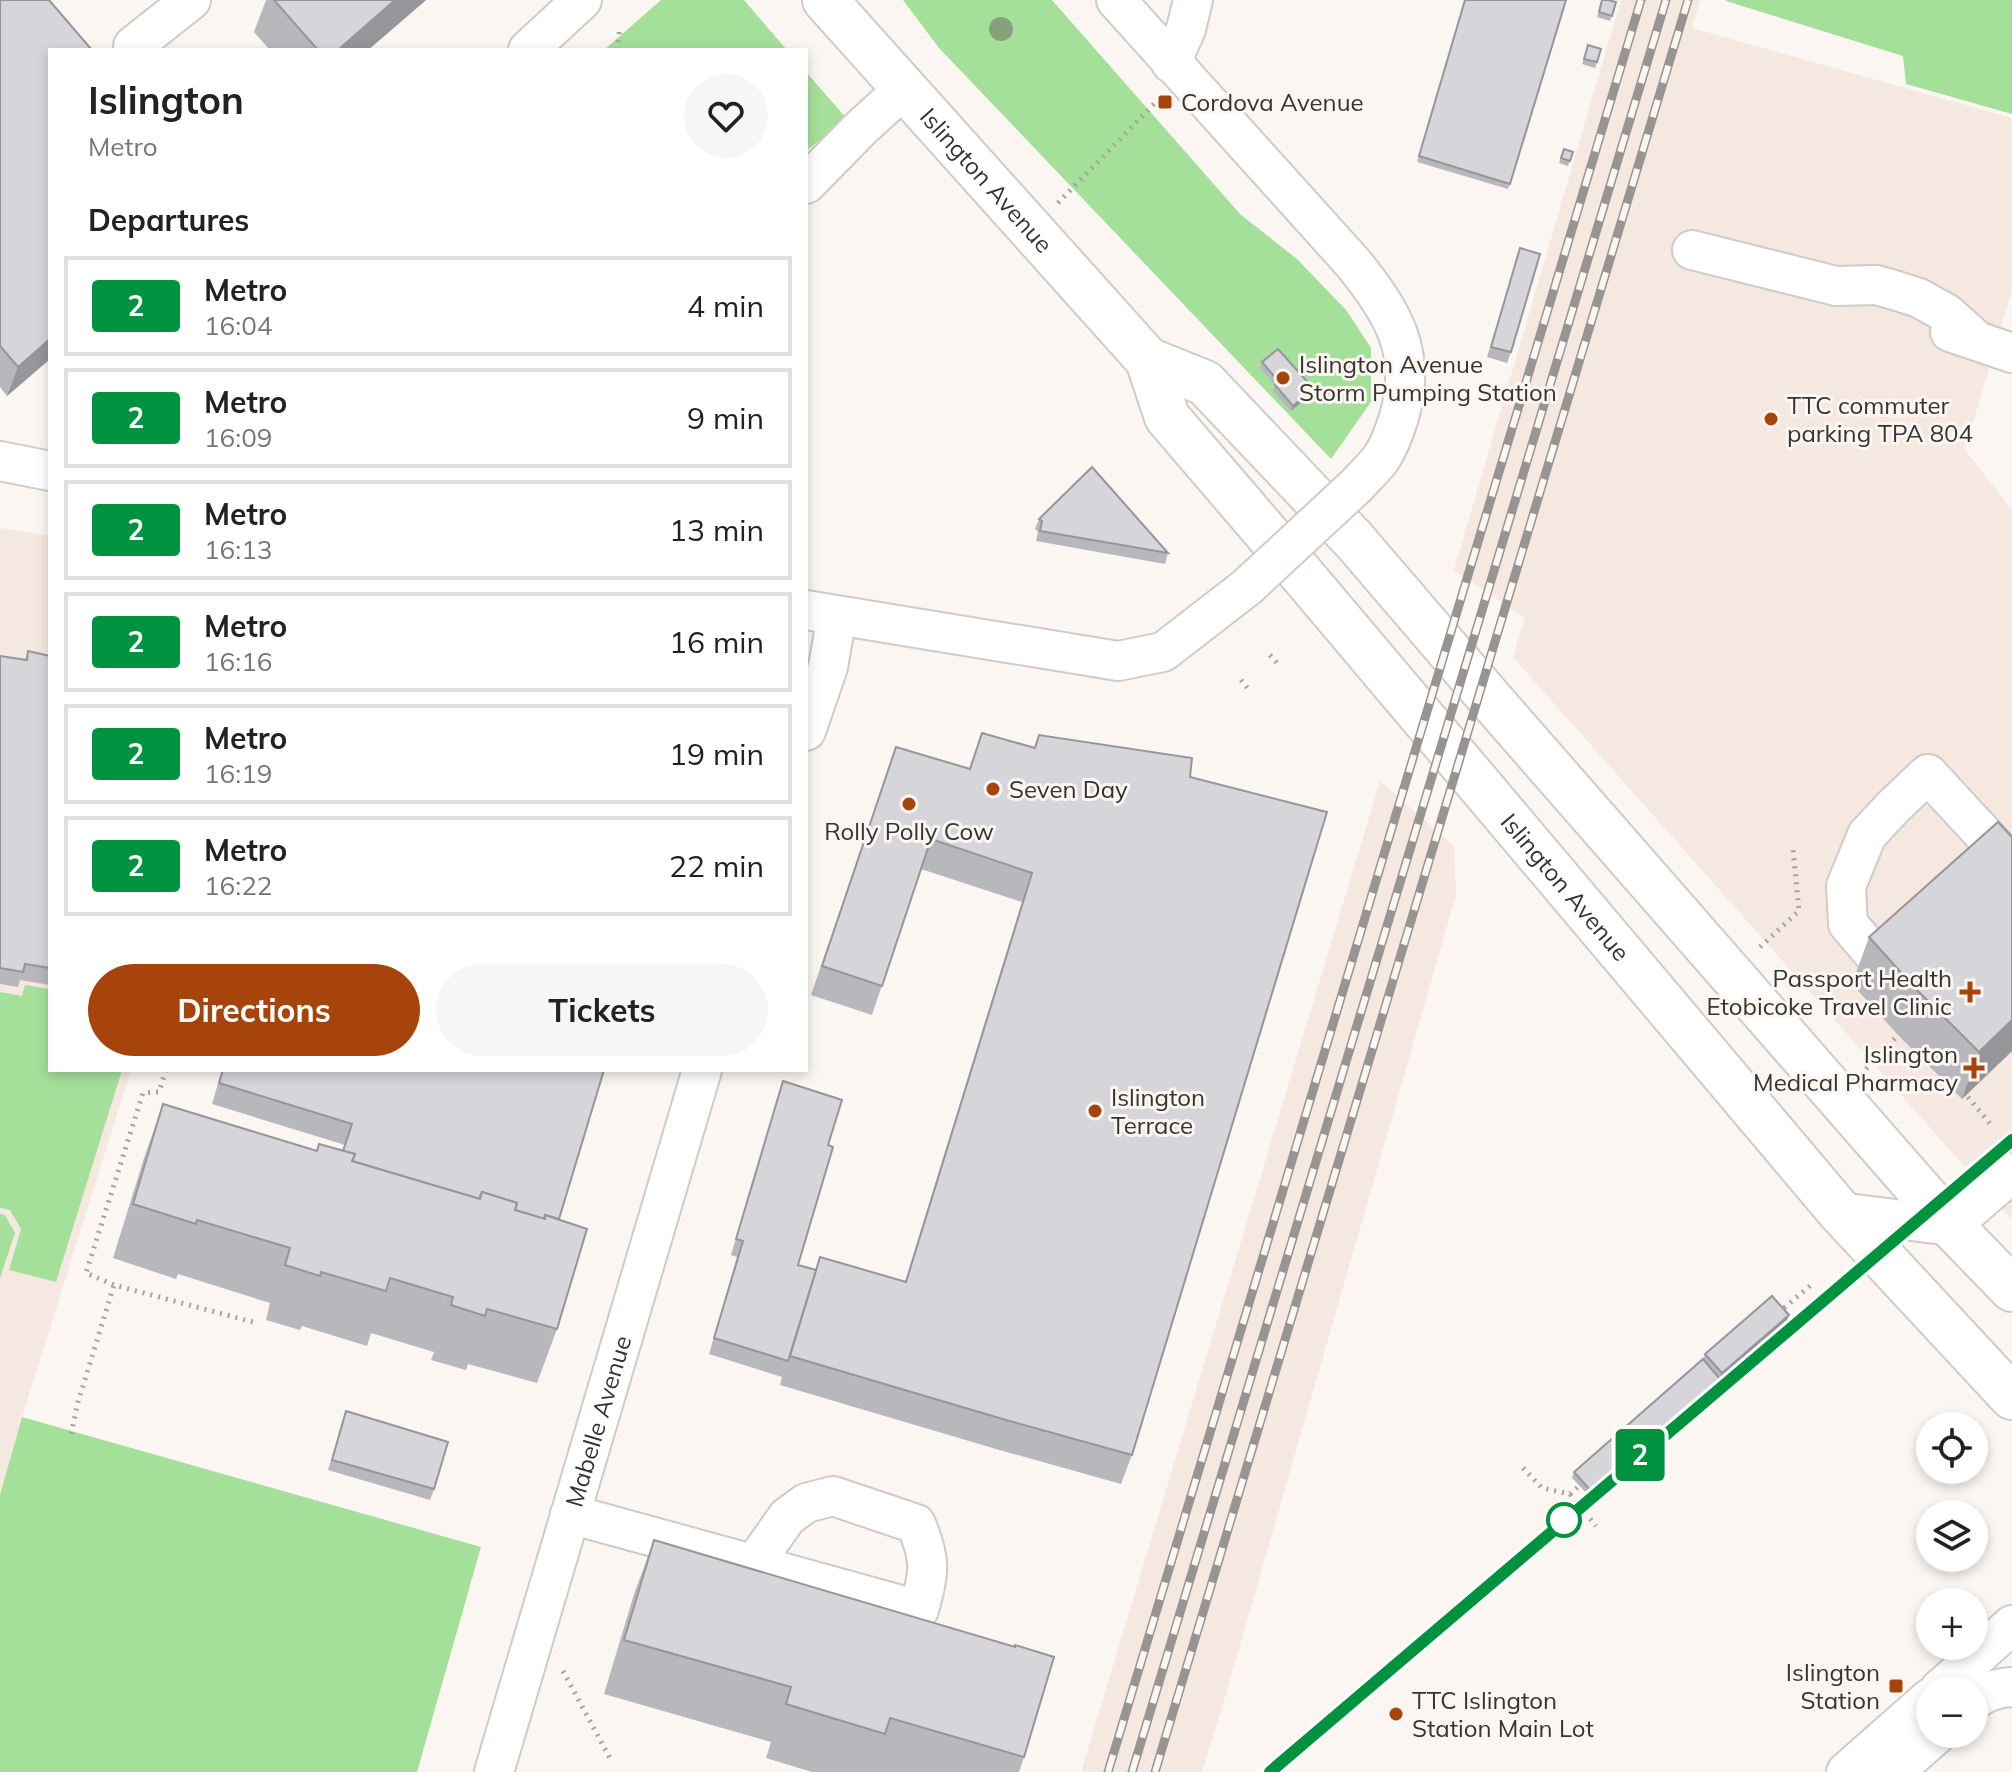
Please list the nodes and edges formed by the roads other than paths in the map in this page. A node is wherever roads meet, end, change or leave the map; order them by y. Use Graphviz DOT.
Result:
graph roads {
  1 [pos="191,0"];
  2 [pos="582,0"];
  3 [pos="825,0"];
  4 [pos="1116,0"];
  5 [pos="1193,0"];
  6 [pos="135,48"];
  7 [pos="530,48"];
  8 [pos="1171,63"];
  9 [pos="904,89"];
  10 [pos="808,182"];
  11 [pos="1692,250"];
  12 [pos="1997,348"];
  13 [pos="1148,360"];
  14 [pos="0,461"];
  15 [pos="48,471"];
  16 [pos="822,613"];
  17 [pos="808,725"];
  18 [pos="2012,865"];
  19 [pos="1879,960"];
  20 [pos="701,1072"];
  21 [pos="2012,1173"];
  22 [pos="1840,1212"];
  23 [pos="1951,1226"];
  24 [pos="2012,1289"];
  25 [pos="2012,1397"];
  26 [pos="570,1514"];
  27 [pos="754,1564"];
  28 [pos="2012,1625"];
  29 [pos="1955,1676"];
  30 [pos="2012,1687"];
  31 [pos="1988,1692"];
  32 [pos="1916,1710"];
  33 [pos="1921,1748"];
  34 [pos="494,1772"];
  35 [pos="1846,1772"];
  36 [pos="1894,1772"];
  1 -- 6 [label="street"];
  2 -- 7 [label="street"];
  3 -- 9 [label="main road, Islington Avenue"];
  4 -- 8 [label="street"];
  5 -- 8 [label="street"];
  8 -- 16 [label="street, bridge"];
  9 -- 10 [label="street"];
  9 -- 13 [label="main road, Islington Avenue"];
  11 -- 12 [label="street"];
  13 -- 22 [label="main road, Islington Avenue"];
  13 -- 23 [label="main road, Islington Avenue"];
  14 -- 15 [label="street"];
  16 -- 17 [label="street"];
  18 -- 19 [label="street"];
  20 -- 26 [label="street, Mabelle Avenue"];
  21 -- 23 [label="street"];
  22 -- 23 [label="street"];
  22 -- 25 [label="main road, Islington Avenue"];
  23 -- 24 [label="main road, Islington Avenue"];
  26 -- 27 [label="street"];
  26 -- 34 [label="street, Mabelle Avenue"];
  28 -- 29 [label="street"];
  30 -- 31 [label="street"];
  32 -- 35 [label="street"];
  33 -- 36 [label="street"];
}
